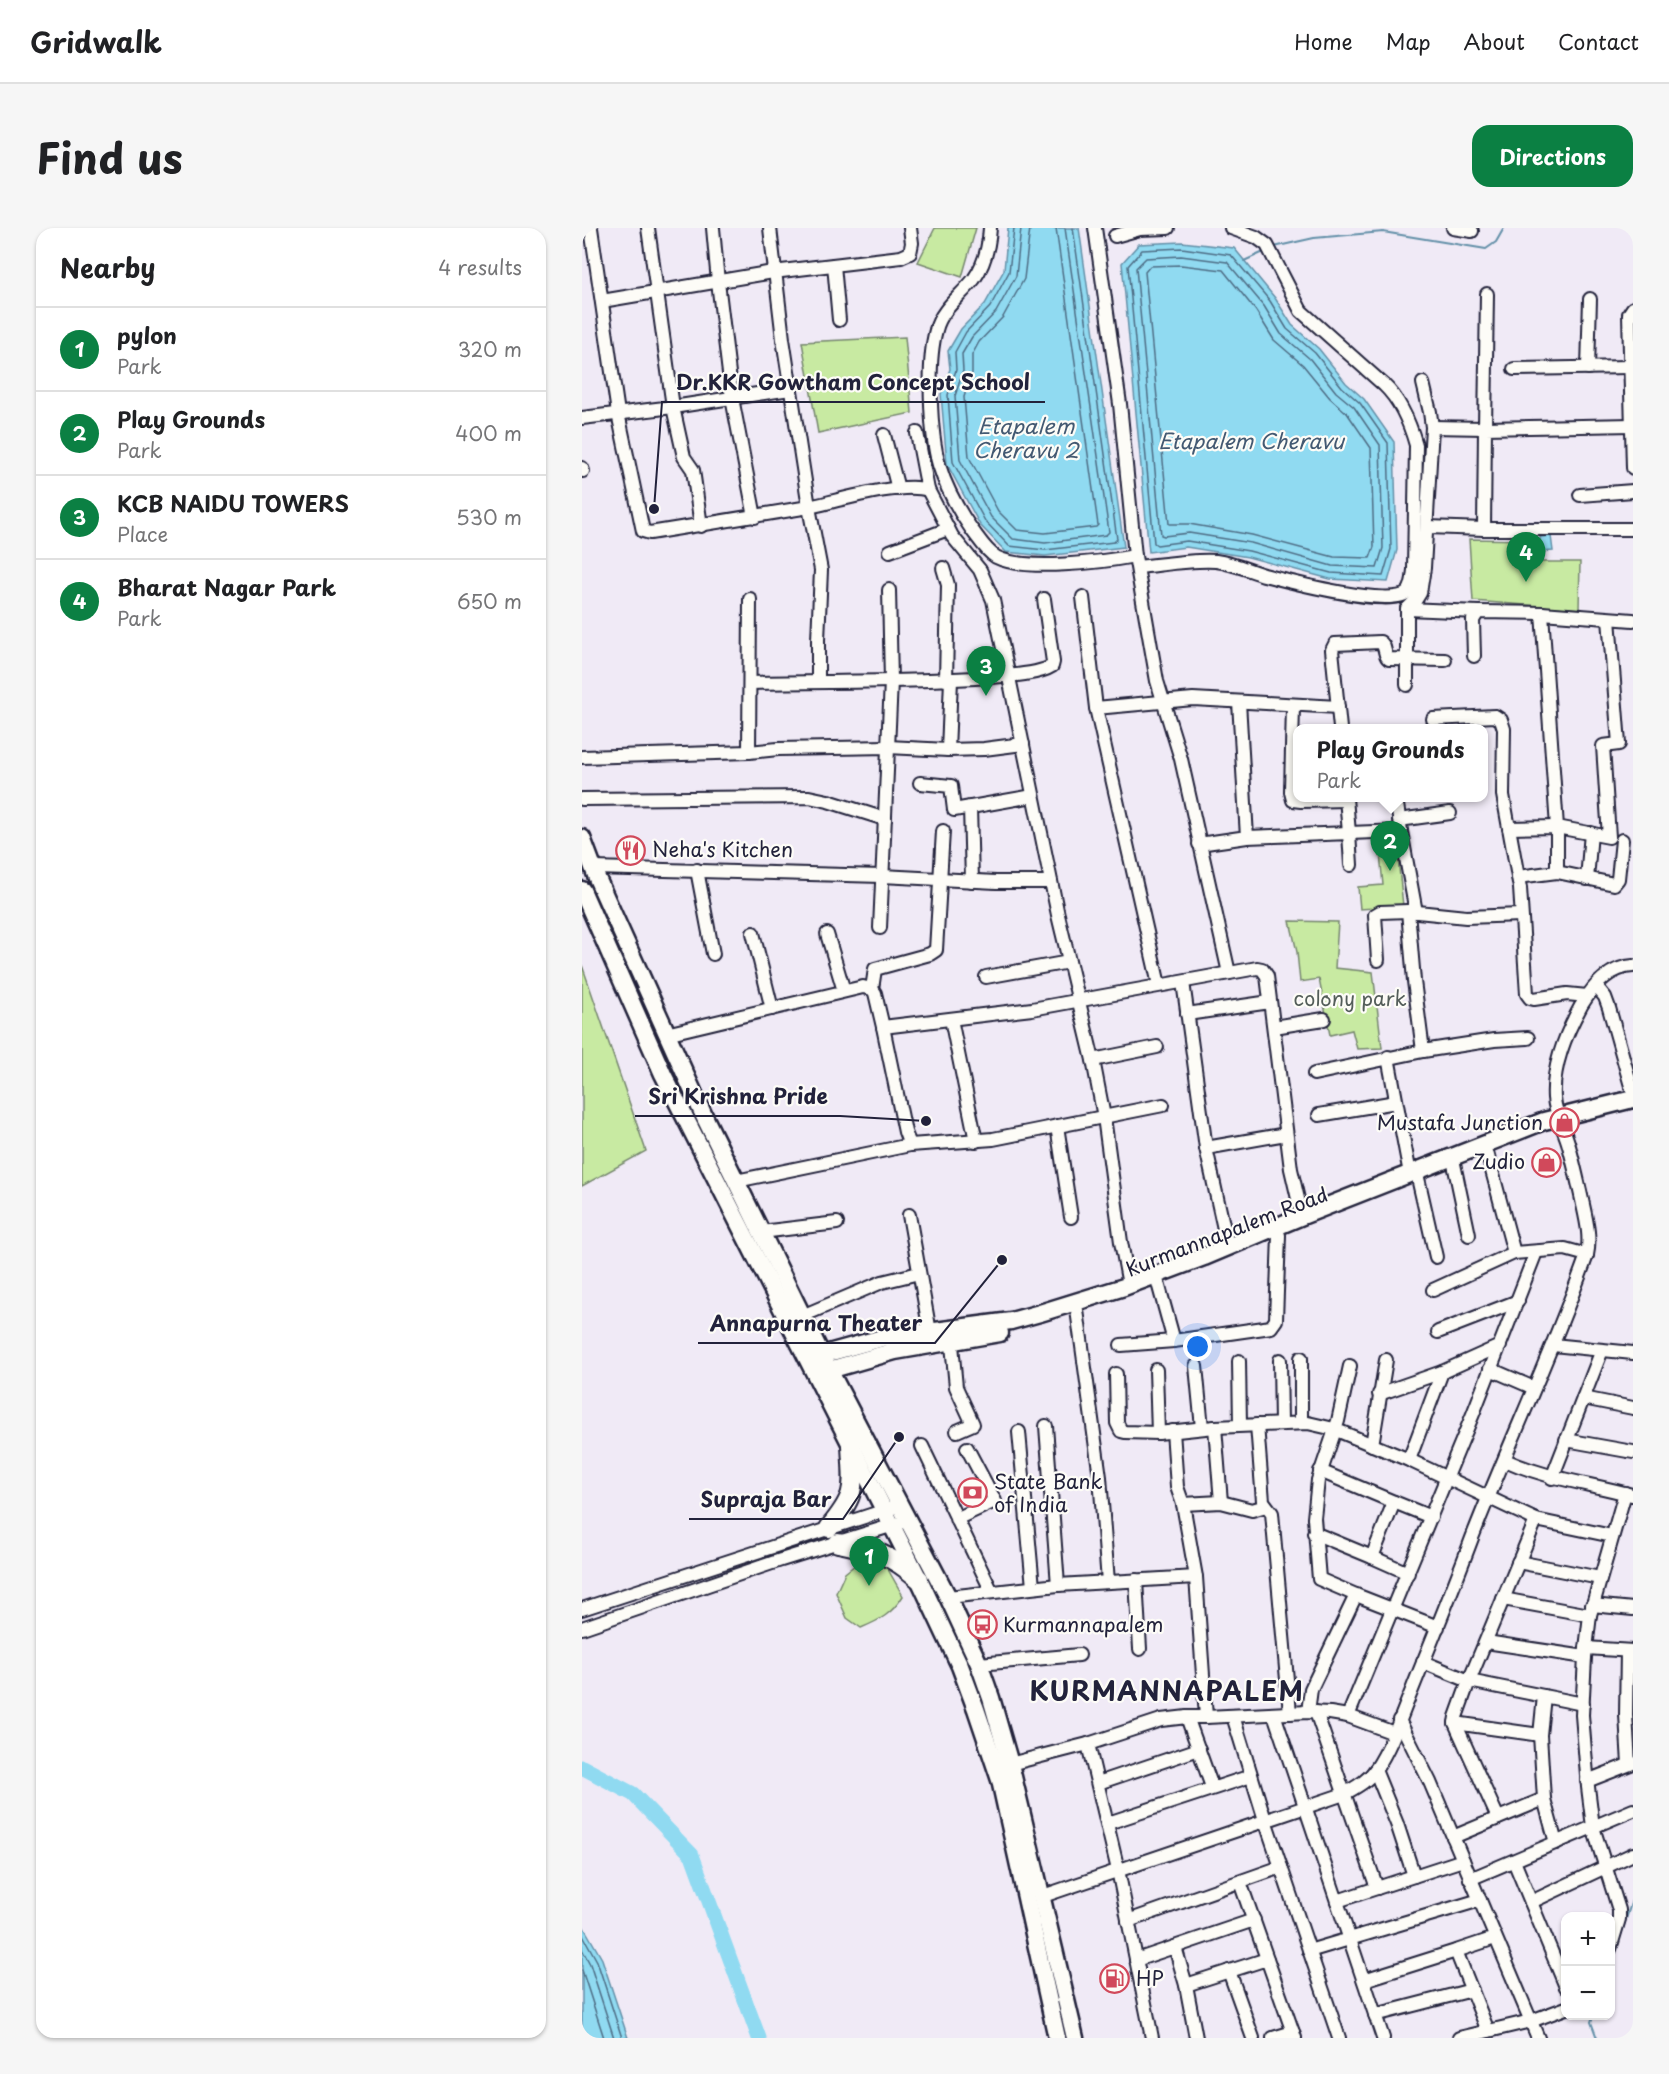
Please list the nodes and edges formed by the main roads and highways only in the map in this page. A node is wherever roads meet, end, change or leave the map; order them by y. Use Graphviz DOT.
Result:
graph roads {
  1 [pos="582,838"];
  2 [pos="582,890"];
  3 [pos="1633,1099"];
  4 [pos="1633,1106"];
  5 [pos="704,1116"];
  6 [pos="1560,1121"];
  7 [pos="687,1123"];
  8 [pos="1414,1176"];
  9 [pos="951,1336"];
  10 [pos="825,1363"];
  11 [pos="850,1445"];
  12 [pos="892,1508"];
  13 [pos="899,1523"];
  14 [pos="919,1579"];
  15 [pos="1057,2038"];
  16 [pos="1075,2038"];
  1 -- 5 [label="main road"];
  2 -- 7 [label="main road"];
  3 -- 6 [label="main road"];
  4 -- 6 [label="main road, Kurmannapalem Road"];
  5 -- 7 [label="main road"];
  5 -- 10 [label="main road"];
  6 -- 8 [label="main road, Kurmannapalem Road"];
  6 -- 8 [label="main road"];
  7 -- 11 [label="main road"];
  8 -- 9 [label="main road"];
  8 -- 9 [label="main road, Kurmannapalem Road"];
  9 -- 10 [label="main road, Kurmannapalem Road"];
  9 -- 10 [label="main road"];
  10 -- 12 [label="main road"];
  11 -- 12 [label="main road"];
  11 -- 14 [label="highway"];
  12 -- 13 [label="main road"];
  13 -- 14 [label="main road"];
  13 -- 16 [label="main road"];
  14 -- 15 [label="main road"];
}
